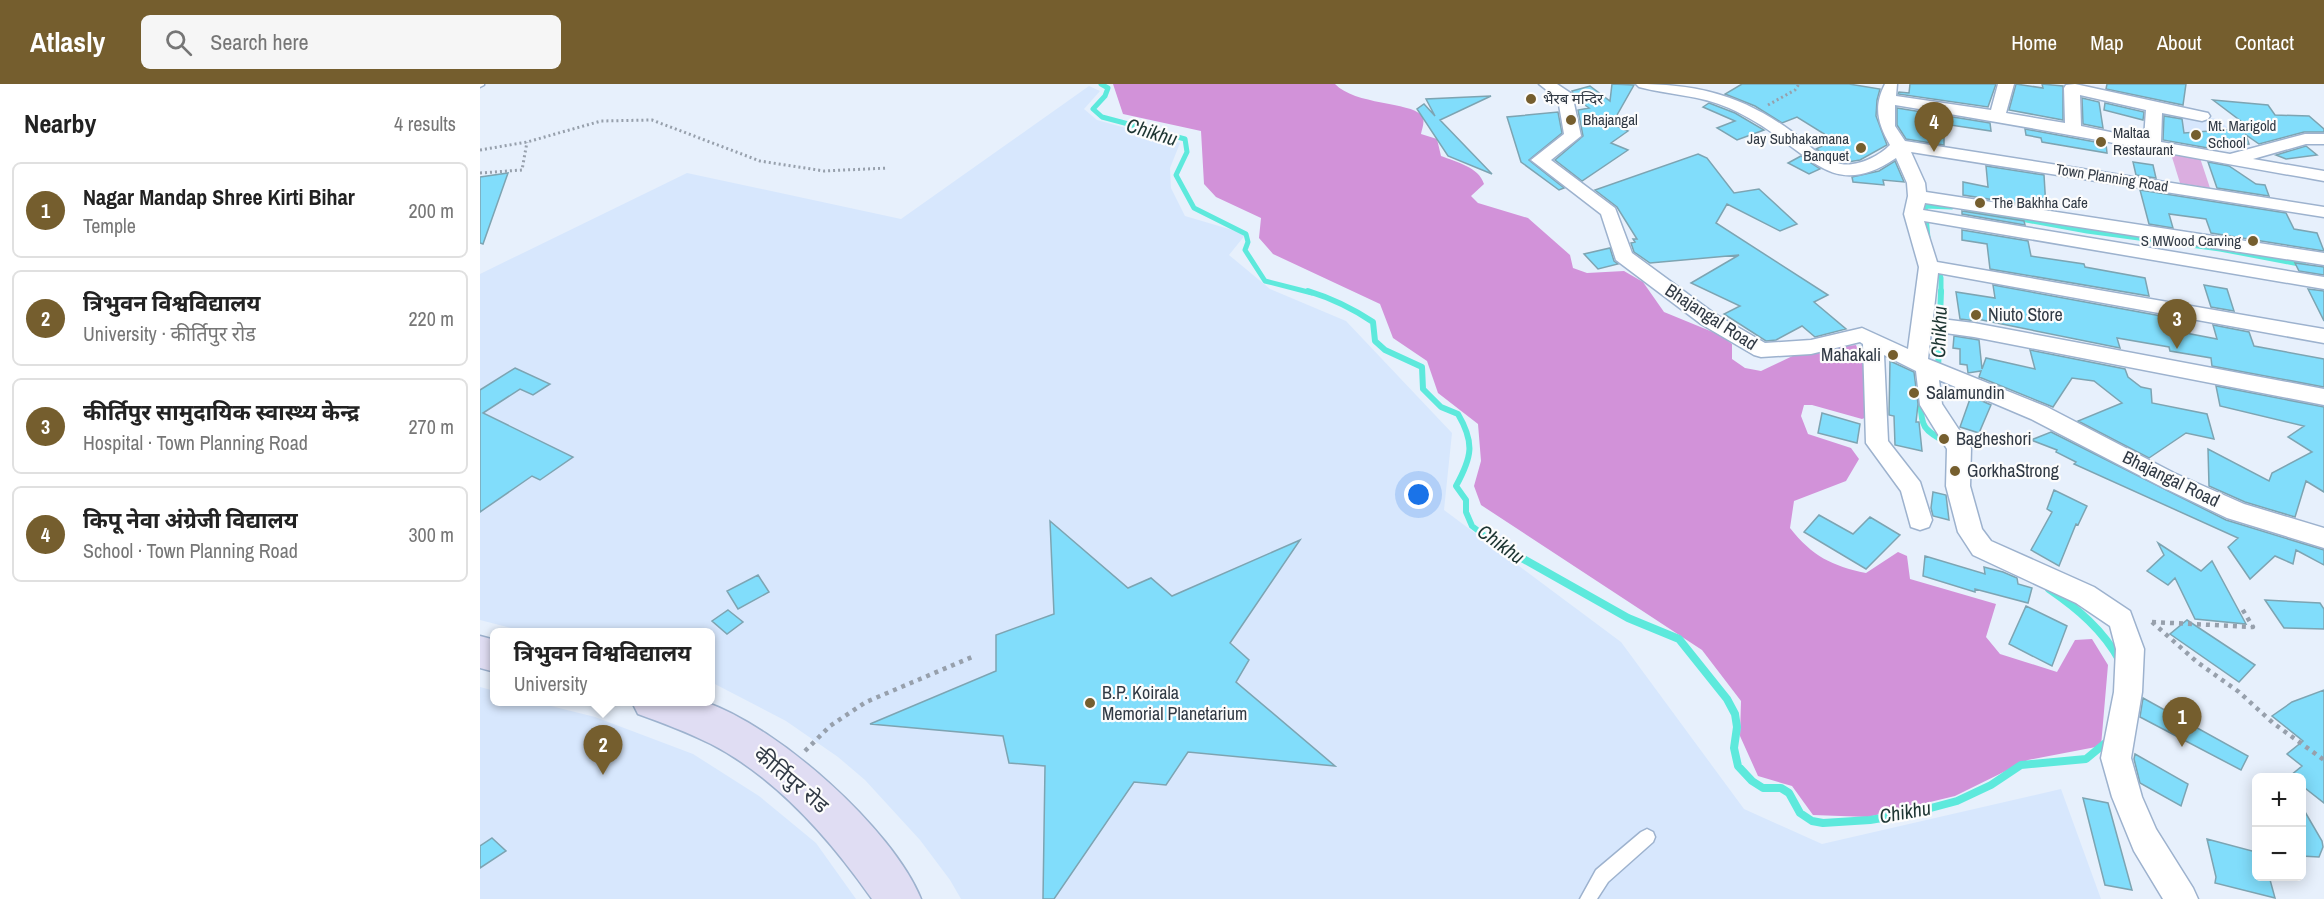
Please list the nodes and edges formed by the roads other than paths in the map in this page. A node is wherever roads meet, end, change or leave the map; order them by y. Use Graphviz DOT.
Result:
graph roads {
  1 [pos="1546,84"];
  2 [pos="1644,84"];
  3 [pos="2006,84"];
  4 [pos="1889,92"];
  5 [pos="2154,107"];
  6 [pos="1997,116"];
  7 [pos="2202,116"];
  8 [pos="2073,129"];
  9 [pos="2324,139"];
  10 [pos="1899,145"];
  11 [pos="2152,146"];
  12 [pos="2230,159"];
  13 [pos="2324,176"];
  14 [pos="1915,205"];
  15 [pos="2324,212"];
  16 [pos="2167,235"];
  17 [pos="2177,258"];
  18 [pos="2324,259"];
  19 [pos="1929,267"];
  20 [pos="2324,283"];
  21 [pos="1922,323"];
  22 [pos="2324,336"];
  23 [pos="1873,340"];
  24 [pos="1921,365"];
  25 [pos="2324,397"];
  26 [pos="1920,520"];
  27 [pos="2320,533"];
  28 [pos="663,706"];
  29 [pos="1647,837"];
  30 [pos="900,899"];
  31 [pos="1588,899"];
  32 [pos="2182,899"];
  1 -- 23 [label="street, Bhajangal Road"];
  2 -- 10 [label="street"];
  3 -- 6 [label="street"];
  4 -- 6 [label="street"];
  4 -- 10 [label="street"];
  5 -- 7 [label="street"];
  5 -- 8 [label="street"];
  5 -- 11 [label="street"];
  6 -- 8 [label="street"];
  8 -- 11 [label="street"];
  9 -- 12 [label="street"];
  10 -- 14 [label="street"];
  10 -- 15 [label="street, Town Planning Road"];
  11 -- 12 [label="street"];
  12 -- 13 [label="street"];
  14 -- 16 [label="street"];
  14 -- 17 [label="street"];
  14 -- 19 [label="street"];
  16 -- 17 [label="street"];
  16 -- 18 [label="street"];
  17 -- 20 [label="street"];
  19 -- 21 [label="street"];
  19 -- 22 [label="street"];
  21 -- 24 [label="street"];
  21 -- 25 [label="street"];
  23 -- 24 [label="street, Bhajangal Road"];
  23 -- 26 [label="street"];
  24 -- 27 [label="street, Bhajangal Road"];
  24 -- 32 [label="street"];
  28 -- 30 [label="street, कीर्तिपुर रोड"];
  29 -- 31 [label="lane"];
}
